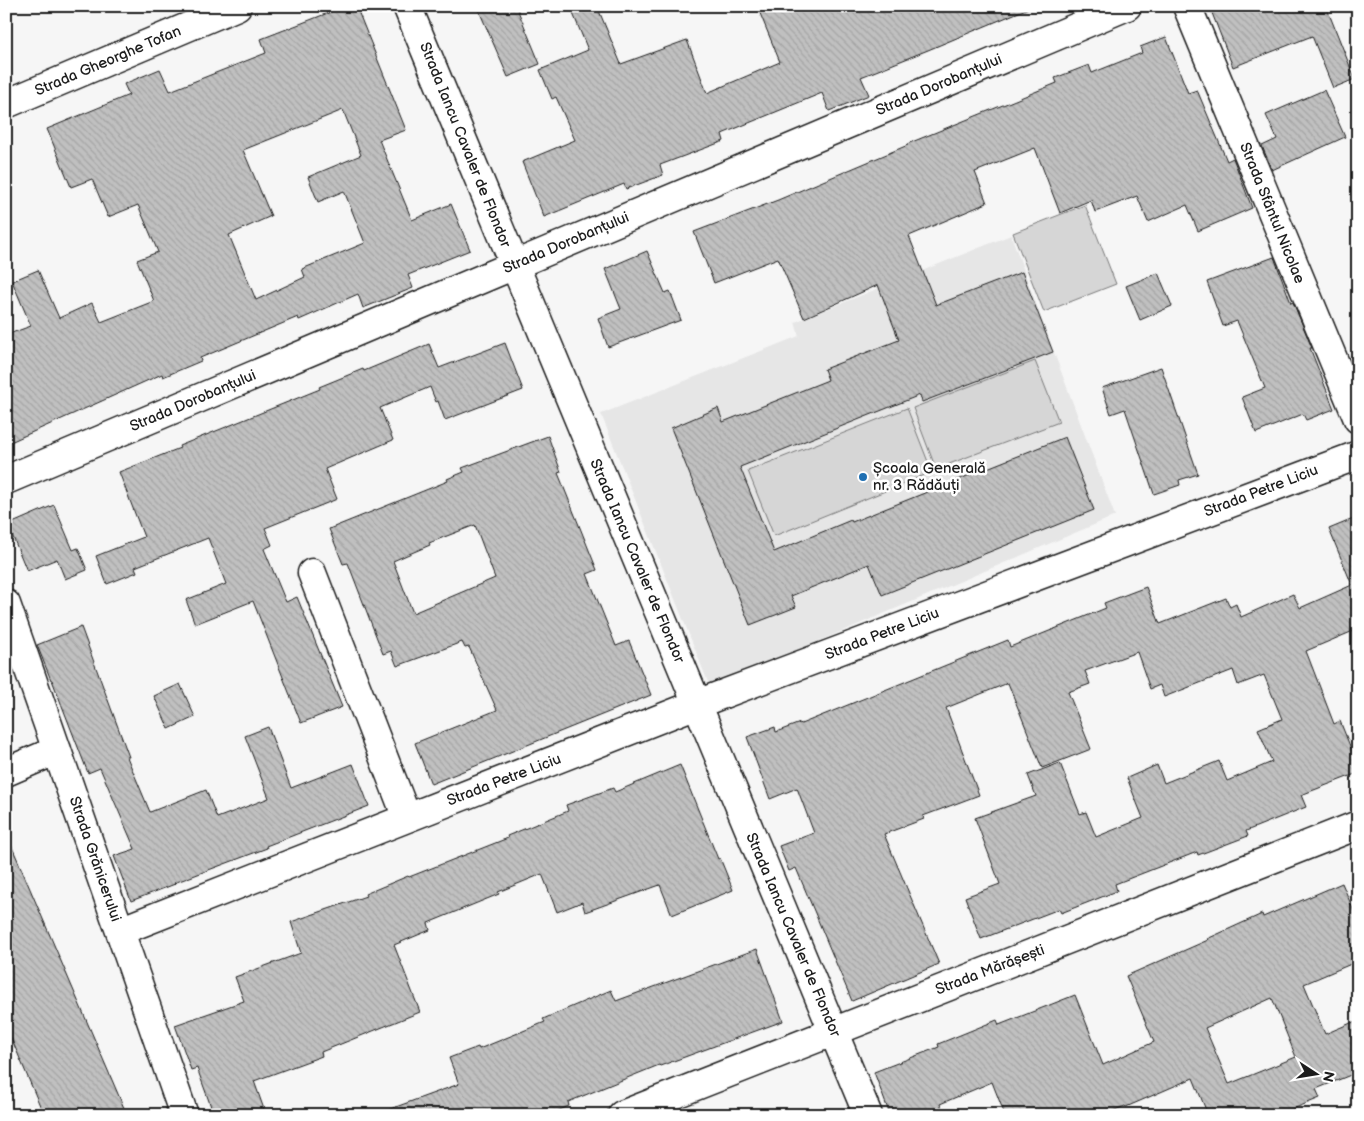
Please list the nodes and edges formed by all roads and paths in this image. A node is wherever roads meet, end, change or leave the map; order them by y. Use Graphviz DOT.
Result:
graph roads {
  1 [pos="237,6"];
  2 [pos="407,6"];
  3 [pos="1126,6"];
  4 [pos="1187,6"];
  5 [pos="6,104"];
  6 [pos="515,265"];
  7 [pos="1358,419"];
  8 [pos="1358,455"];
  9 [pos="6,480"];
  10 [pos="312,573"];
  11 [pos="6,604"];
  12 [pos="697,704"];
  13 [pos="57,750"];
  14 [pos="6,772"];
  15 [pos="407,818"];
  16 [pos="1358,825"];
  17 [pos="120,931"];
  18 [pos="833,1031"];
  19 [pos="184,1115"];
  20 [pos="622,1115"];
  21 [pos="868,1115"];
  1 -- 5 [label="street, Strada Gheorghe Tofan"];
  2 -- 6 [label="street, Strada Iancu Cavaler de Flondor"];
  3 -- 6 [label="street, Strada Dorobanțului"];
  4 -- 7 [label="street, Strada Sfântul Nicolae"];
  6 -- 9 [label="street, Strada Dorobanțului"];
  6 -- 12 [label="street, Strada Iancu Cavaler de Flondor"];
  8 -- 12 [label="street, Strada Petre Liciu"];
  10 -- 15 [label="street"];
  11 -- 13 [label="street, Strada Grănicerului"];
  12 -- 15 [label="street, Strada Petre Liciu"];
  12 -- 18 [label="street, Strada Iancu Cavaler de Flondor"];
  13 -- 14 [label="street"];
  13 -- 17 [label="street, Strada Grănicerului"];
  15 -- 17 [label="street, Strada Petre Liciu"];
  16 -- 18 [label="street, Strada Mărășești"];
  17 -- 19 [label="street, Strada Grănicerului"];
  18 -- 20 [label="street, Strada Mărășești"];
  18 -- 21 [label="street, Strada Iancu Cavaler de Flondor"];
}
